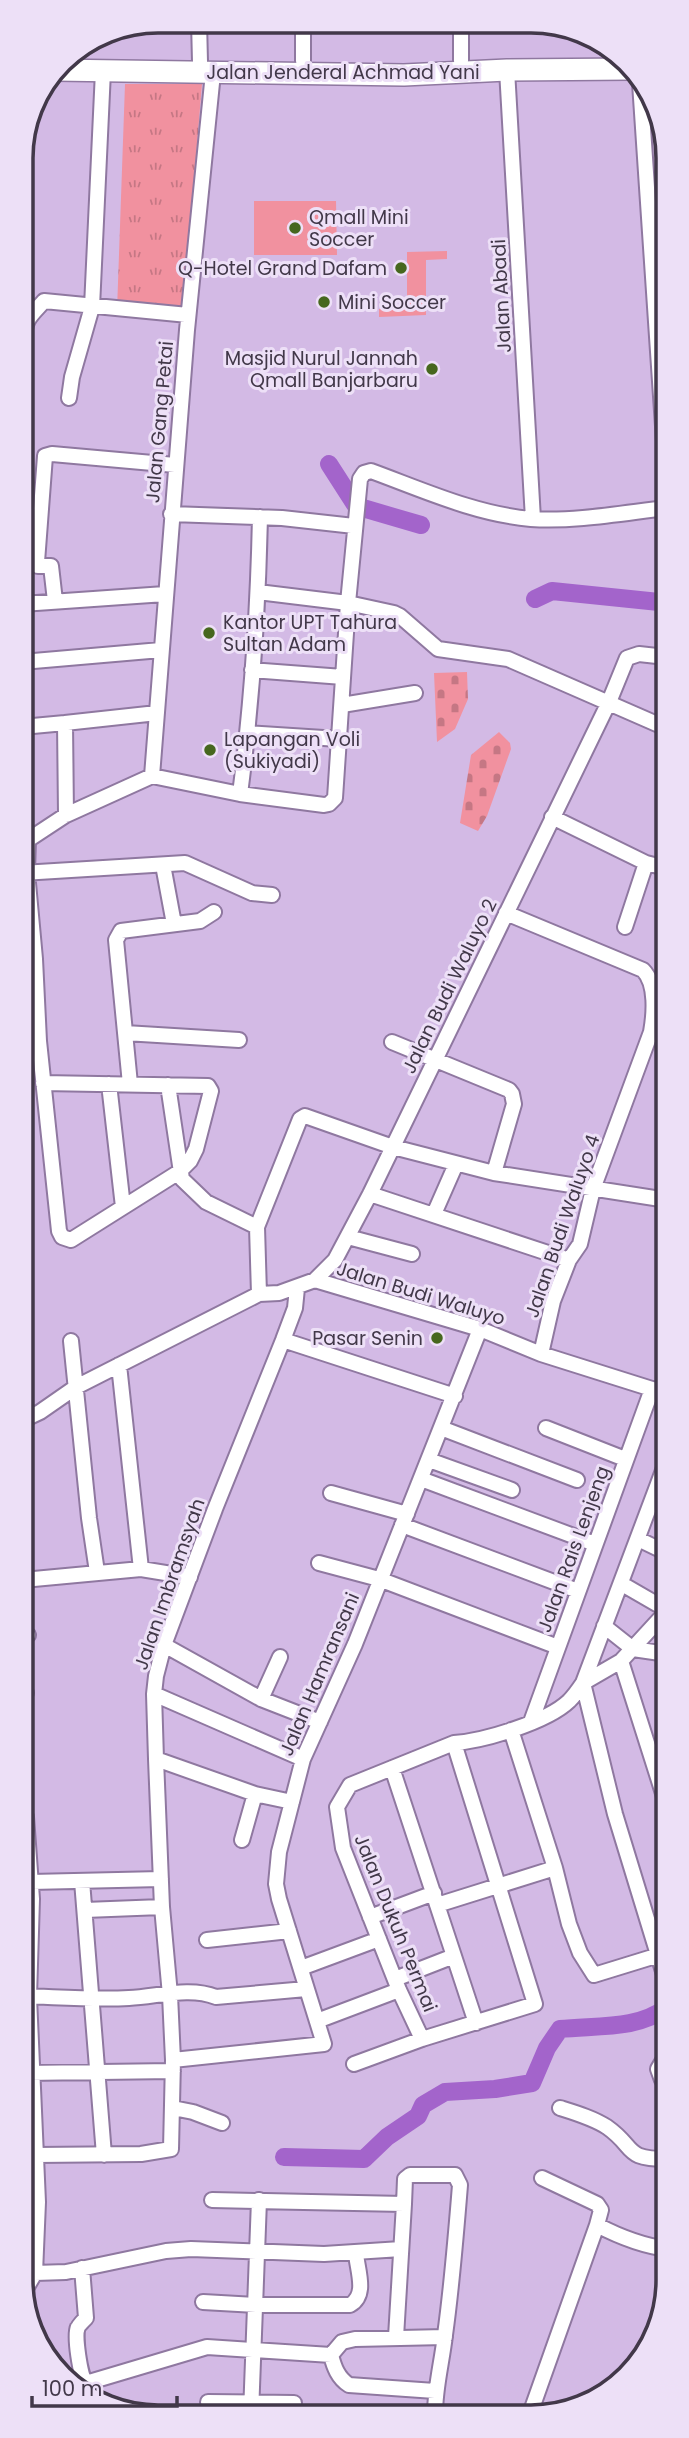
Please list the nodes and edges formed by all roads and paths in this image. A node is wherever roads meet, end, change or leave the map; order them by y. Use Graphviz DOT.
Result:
graph roads {
  1 [pos="201,33"];
  2 [pos="303,33"];
  3 [pos="461,33"];
  4 [pos="605,57"];
  5 [pos="81,60"];
  6 [pos="303,61"];
  7 [pos="461,61"];
  8 [pos="207,68"];
  9 [pos="618,69"];
  10 [pos="70,70"];
  11 [pos="508,70"];
  12 [pos="103,71"];
  13 [pos="641,100"];
  14 [pos="92,307"];
  15 [pos="34,314"];
  16 [pos="188,315"];
  17 [pos="656,321"];
  18 [pos="69,398"];
  19 [pos="175,465"];
  20 [pos="656,509"];
  21 [pos="171,513"];
  22 [pos="260,517"];
  23 [pos="533,519"];
  24 [pos="354,526"];
  25 [pos="258,592"];
  26 [pos="165,594"];
  27 [pos="55,601"];
  28 [pos="34,603"];
  29 [pos="348,603"];
  30 [pos="161,650"];
  31 [pos="656,656"];
  32 [pos="34,661"];
  33 [pos="252,670"];
  34 [pos="343,677"];
  35 [pos="415,693"];
  36 [pos="609,702"];
  37 [pos="342,705"];
  38 [pos="157,713"];
  39 [pos="65,723"];
  40 [pos="656,723"];
  41 [pos="34,726"];
  42 [pos="248,733"];
  43 [pos="339,739"];
  44 [pos="152,776"];
  45 [pos="240,794"];
  46 [pos="66,815"];
  47 [pos="552,817"];
  48 [pos="34,835"];
  49 [pos="646,863"];
  50 [pos="163,865"];
  51 [pos="656,865"];
  52 [pos="34,872"];
  53 [pos="272,895"];
  54 [pos="215,912"];
  55 [pos="506,913"];
  56 [pos="174,925"];
  57 [pos="625,927"];
  58 [pos="34,947"];
  59 [pos="125,1034"];
  60 [pos="239,1040"];
  61 [pos="38,1041"];
  62 [pos="34,1042"];
  63 [pos="392,1042"];
  64 [pos="435,1059"];
  65 [pos="43,1083"];
  66 [pos="109,1084"];
  67 [pos="130,1084"];
  68 [pos="168,1085"];
  69 [pos="393,1147"];
  70 [pos="456,1164"];
  71 [pos="179,1172"];
  72 [pos="494,1173"];
  73 [pos="593,1189"];
  74 [pos="370,1194"];
  75 [pos="656,1198"];
  76 [pos="123,1207"];
  77 [pos="433,1214"];
  78 [pos="257,1227"];
  79 [pos="348,1237"];
  80 [pos="412,1254"];
  81 [pos="569,1260"];
  82 [pos="315,1280"];
  83 [pos="297,1288"];
  84 [pos="258,1294"];
  85 [pos="480,1329"];
  86 [pos="284,1340"];
  87 [pos="71,1341"];
  88 [pos="541,1354"];
  89 [pos="119,1365"];
  90 [pos="76,1387"];
  91 [pos="655,1389"];
  92 [pos="454,1396"];
  93 [pos="655,1397"];
  94 [pos="33,1415"];
  95 [pos="441,1428"];
  96 [pos="546,1429"];
  97 [pos="625,1459"];
  98 [pos="429,1460"];
  99 [pos="421,1479"];
  100 [pos="578,1480"];
  101 [pos="512,1490"];
  102 [pos="331,1493"];
  103 [pos="655,1506"];
  104 [pos="405,1520"];
  105 [pos="638,1539"];
  106 [pos="595,1544"];
  107 [pos="655,1547"];
  108 [pos="319,1563"];
  109 [pos="141,1569"];
  110 [pos="97,1573"];
  111 [pos="190,1577"];
  112 [pos="33,1579"];
  113 [pos="379,1579"];
  114 [pos="622,1584"];
  115 [pos="578,1591"];
  116 [pos="655,1603"];
  117 [pos="604,1626"];
  118 [pos="655,1634"];
  119 [pos="164,1645"];
  120 [pos="558,1647"];
  121 [pos="636,1649"];
  122 [pos="655,1652"];
  123 [pos="280,1657"];
  124 [pos="622,1662"];
  125 [pos="583,1683"];
  126 [pos="154,1694"];
  127 [pos="261,1699"];
  128 [pos="320,1722"];
  129 [pos="531,1722"];
  130 [pos="511,1730"];
  131 [pos="454,1743"];
  132 [pos="156,1759"];
  133 [pos="303,1759"];
  134 [pos="392,1768"];
  135 [pos="655,1768"];
  136 [pos="255,1794"];
  137 [pos="292,1802"];
  138 [pos="242,1840"];
  139 [pos="555,1868"];
  140 [pos="161,1879"];
  141 [pos="82,1881"];
  142 [pos="33,1882"];
  143 [pos="497,1887"];
  144 [pos="436,1899"];
  145 [pos="162,1907"];
  146 [pos="85,1910"];
  147 [pos="370,1917"];
  148 [pos="289,1931"];
  149 [pos="379,1938"];
  150 [pos="207,1940"];
  151 [pos="655,1943"];
  152 [pos="454,1956"];
  153 [pos="655,1956"];
  154 [pos="300,1968"];
  155 [pos="397,1984"];
  156 [pos="306,1989"];
  157 [pos="170,1995"];
  158 [pos="33,1996"];
  159 [pos="92,1999"];
  160 [pos="317,2021"];
  161 [pos="476,2023"];
  162 [pos="422,2039"];
  163 [pos="354,2064"];
  164 [pos="173,2069"];
  165 [pos="33,2073"];
  166 [pos="99,2073"];
  167 [pos="173,2108"];
  168 [pos="560,2108"];
  169 [pos="222,2123"];
  170 [pos="33,2125"];
  171 [pos="36,2155"];
  172 [pos="104,2155"];
  173 [pos="655,2159"];
  174 [pos="542,2178"];
  175 [pos="212,2200"];
  176 [pos="259,2200"];
  177 [pos="404,2204"];
  178 [pos="597,2225"];
  179 [pos="655,2247"];
  180 [pos="401,2249"];
  181 [pos="257,2251"];
  182 [pos="356,2253"];
  183 [pos="82,2268"];
  184 [pos="35,2273"];
  185 [pos="33,2276"];
  186 [pos="203,2302"];
  187 [pos="256,2305"];
  188 [pos="396,2337"];
  189 [pos="445,2337"];
  190 [pos="254,2349"];
  191 [pos="331,2355"];
  192 [pos="85,2381"];
  193 [pos="87,2383"];
  194 [pos="435,2391"];
  195 [pos="208,2403"];
  196 [pos="294,2403"];
  197 [pos="222,2405"];
  198 [pos="251,2405"];
  199 [pos="280,2405"];
  200 [pos="435,2405"];
  201 [pos="533,2405"];
  1 -- 8 [label="street, Jalan Gang Petai"];
  2 -- 6 [label="street"];
  3 -- 7 [label="street"];
  4 -- 7 [label="highway, Jalan Jenderal Achmad Yani"];
  5 -- 8 [label="highway, Jalan Jenderal Achmad Yani"];
  6 -- 7 [label="highway, Jalan Jenderal Achmad Yani"];
  6 -- 8 [label="highway, Jalan Jenderal Achmad Yani"];
  8 -- 11 [label="highway, Jalan Jenderal Achmad Yani"];
  8 -- 12 [label="highway, Jalan Jenderal Achmad Yani"];
  8 -- 16 [label="street, Jalan Gang Petai"];
  9 -- 11 [label="highway, Jalan Jenderal Achmad Yani"];
  10 -- 12 [label="highway, Jalan Jenderal Achmad Yani"];
  11 -- 23 [label="street, Jalan Abadi"];
  12 -- 14 [label="street"];
  13 -- 17 [label="street"];
  14 -- 15 [label="street"];
  14 -- 16 [label="street"];
  14 -- 18 [label="street"];
  16 -- 19 [label="street, Jalan Gang Petai"];
  19 -- 21 [label="street, Jalan Gang Petai"];
  19 -- 27 [label="street"];
  20 -- 23 [label="street"];
  21 -- 22 [label="street"];
  21 -- 26 [label="street, Jalan Gang Petai"];
  22 -- 24 [label="street"];
  22 -- 25 [label="street"];
  23 -- 24 [label="street"];
  24 -- 29 [label="street"];
  25 -- 29 [label="street"];
  25 -- 33 [label="street"];
  26 -- 27 [label="street"];
  26 -- 30 [label="street, Jalan Gang Petai"];
  27 -- 28 [label="street"];
  29 -- 34 [label="street"];
  29 -- 36 [label="street"];
  30 -- 32 [label="street"];
  30 -- 38 [label="street, Jalan Gang Petai"];
  31 -- 36 [label="street, Jalan Budi Waluyo 2"];
  33 -- 34 [label="street"];
  33 -- 42 [label="street"];
  34 -- 37 [label="street"];
  35 -- 37 [label="street"];
  36 -- 40 [label="street"];
  36 -- 47 [label="street, Jalan Budi Waluyo 2"];
  37 -- 43 [label="street"];
  38 -- 39 [label="street"];
  38 -- 44 [label="street, Jalan Gang Petai"];
  39 -- 41 [label="street"];
  39 -- 46 [label="street"];
  42 -- 43 [label="street"];
  42 -- 45 [label="street"];
  43 -- 45 [label="street"];
  44 -- 45 [label="street"];
  44 -- 46 [label="street"];
  46 -- 48 [label="street"];
  47 -- 49 [label="street"];
  47 -- 55 [label="street, Jalan Budi Waluyo 2"];
  49 -- 51 [label="street"];
  49 -- 57 [label="street"];
  50 -- 52 [label="street"];
  50 -- 53 [label="street"];
  50 -- 56 [label="street"];
  54 -- 56 [label="street"];
  55 -- 64 [label="street, Jalan Budi Waluyo 2"];
  55 -- 73 [label="street, Jalan Budi Waluyo 4"];
  56 -- 59 [label="street"];
  58 -- 61 [label="street"];
  59 -- 60 [label="street"];
  59 -- 67 [label="street"];
  61 -- 62 [label="street"];
  61 -- 65 [label="street"];
  63 -- 64 [label="street"];
  64 -- 69 [label="street, Jalan Budi Waluyo 2"];
  64 -- 72 [label="street"];
  65 -- 66 [label="street"];
  65 -- 76 [label="street"];
  66 -- 67 [label="street"];
  66 -- 76 [label="street"];
  67 -- 68 [label="street"];
  68 -- 71 [label="street"];
  68 -- 71 [label="street"];
  69 -- 70 [label="street"];
  69 -- 74 [label="street, Jalan Budi Waluyo 2"];
  69 -- 78 [label="street"];
  70 -- 72 [label="street"];
  70 -- 77 [label="street"];
  71 -- 76 [label="street"];
  71 -- 78 [label="street"];
  72 -- 73 [label="street"];
  73 -- 75 [label="street"];
  73 -- 81 [label="street, Jalan Budi Waluyo 4"];
  74 -- 77 [label="street"];
  74 -- 79 [label="street, Jalan Budi Waluyo 2"];
  77 -- 81 [label="street"];
  78 -- 84 [label="street"];
  79 -- 80 [label="street"];
  79 -- 82 [label="street, Jalan Budi Waluyo 2"];
  81 -- 88 [label="street, Jalan Budi Waluyo 4"];
  82 -- 83 [label="street, Jalan Budi Waluyo"];
  82 -- 85 [label="street, Jalan Budi Waluyo"];
  83 -- 84 [label="street, Jalan Budi Waluyo"];
  83 -- 86 [label="street, Jalan Imbramsyah"];
  84 -- 89 [label="street, Jalan Budi Waluyo"];
  85 -- 88 [label="street, Jalan Budi Waluyo"];
  85 -- 92 [label="street, Jalan Hamransani"];
  86 -- 92 [label="street"];
  86 -- 111 [label="street, Jalan Imbramsyah"];
  87 -- 90 [label="street"];
  88 -- 91 [label="street, Jalan Budi Waluyo"];
  89 -- 90 [label="street, Jalan Budi Waluyo"];
  89 -- 109 [label="street"];
  90 -- 94 [label="street, Jalan Budi Waluyo"];
  90 -- 110 [label="street"];
  92 -- 95 [label="street, Jalan Hamransani"];
  93 -- 97 [label="street, Jalan Rais Lenjeng"];
  95 -- 98 [label="street, Jalan Hamransani"];
  95 -- 100 [label="street"];
  96 -- 97 [label="street"];
  97 -- 106 [label="street, Jalan Rais Lenjeng"];
  98 -- 99 [label="street, Jalan Hamransani"];
  98 -- 101 [label="street"];
  99 -- 104 [label="street, Jalan Hamransani"];
  99 -- 106 [label="street"];
  102 -- 104 [label="street"];
  103 -- 105 [label="street"];
  104 -- 113 [label="street, Jalan Hamransani"];
  104 -- 115 [label="street"];
  105 -- 107 [label="street"];
  105 -- 114 [label="street"];
  106 -- 115 [label="street, Jalan Rais Lenjeng"];
  108 -- 113 [label="street"];
  109 -- 110 [label="street"];
  109 -- 111 [label="street"];
  110 -- 112 [label="street"];
  111 -- 119 [label="street, Jalan Imbramsyah"];
  113 -- 120 [label="street"];
  113 -- 128 [label="street, Jalan Hamransani"];
  114 -- 116 [label="street"];
  114 -- 117 [label="street"];
  115 -- 120 [label="street, Jalan Rais Lenjeng"];
  117 -- 121 [label="street"];
  117 -- 125 [label="street"];
  118 -- 121 [label="street"];
  119 -- 126 [label="street, Jalan Imbramsyah"];
  119 -- 127 [label="street"];
  120 -- 129 [label="street, Jalan Rais Lenjeng"];
  121 -- 122 [label="street"];
  121 -- 124 [label="street"];
  123 -- 127 [label="street"];
  124 -- 125 [label="street"];
  124 -- 135 [label="street"];
  125 -- 129 [label="street, Jalan Dukuh Permai"];
  125 -- 151 [label="street"];
  126 -- 132 [label="street, Jalan Imbramsyah"];
  126 -- 133 [label="street"];
  127 -- 128 [label="street"];
  128 -- 133 [label="street, Jalan Hamransani"];
  129 -- 130 [label="street, Jalan Dukuh Permai"];
  130 -- 131 [label="street, Jalan Dukuh Permai"];
  130 -- 139 [label="street"];
  131 -- 134 [label="street, Jalan Dukuh Permai"];
  131 -- 143 [label="street"];
  132 -- 136 [label="street"];
  132 -- 140 [label="street, Jalan Imbramsyah"];
  133 -- 137 [label="street, Jalan Hamransani"];
  134 -- 144 [label="street"];
  134 -- 147 [label="street, Jalan Dukuh Permai"];
  136 -- 137 [label="street"];
  136 -- 138 [label="street"];
  137 -- 148 [label="street, Jalan Hamransani"];
  139 -- 143 [label="street"];
  139 -- 153 [label="street"];
  140 -- 141 [label="street"];
  140 -- 145 [label="street, Jalan Imbramsyah"];
  141 -- 142 [label="street"];
  141 -- 146 [label="street"];
  143 -- 144 [label="street"];
  143 -- 161 [label="street"];
  144 -- 147 [label="street"];
  144 -- 152 [label="street"];
  145 -- 146 [label="street"];
  145 -- 157 [label="street, Jalan Imbramsyah"];
  146 -- 159 [label="street"];
  147 -- 149 [label="street, Jalan Dukuh Permai"];
  148 -- 150 [label="street"];
  148 -- 154 [label="street, Jalan Hamransani"];
  149 -- 154 [label="street"];
  149 -- 155 [label="street, Jalan Dukuh Permai"];
  152 -- 155 [label="street"];
  152 -- 161 [label="street"];
  154 -- 156 [label="street, Jalan Hamransani"];
  155 -- 160 [label="street"];
  155 -- 162 [label="street, Jalan Dukuh Permai"];
  156 -- 157 [label="street"];
  156 -- 160 [label="street, Jalan Hamransani"];
  157 -- 159 [label="street"];
  157 -- 164 [label="street, Jalan Imbramsyah"];
  158 -- 159 [label="street"];
  159 -- 166 [label="street"];
  160 -- 164 [label="street, Jalan Hamransani"];
  161 -- 162 [label="street"];
  162 -- 163 [label="street"];
  164 -- 166 [label="street"];
  164 -- 167 [label="street, Jalan Imbramsyah"];
  165 -- 166 [label="street"];
  166 -- 172 [label="street"];
  167 -- 169 [label="street"];
  167 -- 172 [label="street, Jalan Imbramsyah"];
  168 -- 173 [label="street"];
  170 -- 171 [label="street"];
  171 -- 172 [label="street"];
  171 -- 184 [label="street"];
  174 -- 178 [label="street"];
  175 -- 176 [label="street"];
  176 -- 177 [label="street"];
  176 -- 181 [label="street"];
  177 -- 180 [label="street"];
  177 -- 189 [label="street"];
  178 -- 179 [label="street"];
  178 -- 201 [label="street"];
  180 -- 182 [label="street"];
  180 -- 188 [label="street"];
  181 -- 182 [label="street"];
  181 -- 183 [label="street"];
  181 -- 187 [label="street"];
  182 -- 187 [label="street"];
  183 -- 184 [label="street"];
  183 -- 192 [label="street"];
  184 -- 185 [label="street"];
  186 -- 187 [label="street"];
  187 -- 190 [label="street"];
  188 -- 189 [label="street"];
  188 -- 191 [label="street"];
  189 -- 194 [label="street"];
  190 -- 191 [label="street"];
  190 -- 193 [label="street"];
  190 -- 198 [label="street"];
  191 -- 194 [label="street"];
  194 -- 200 [label="street"];
  195 -- 197 [label="street"];
  196 -- 199 [label="street"];
}
